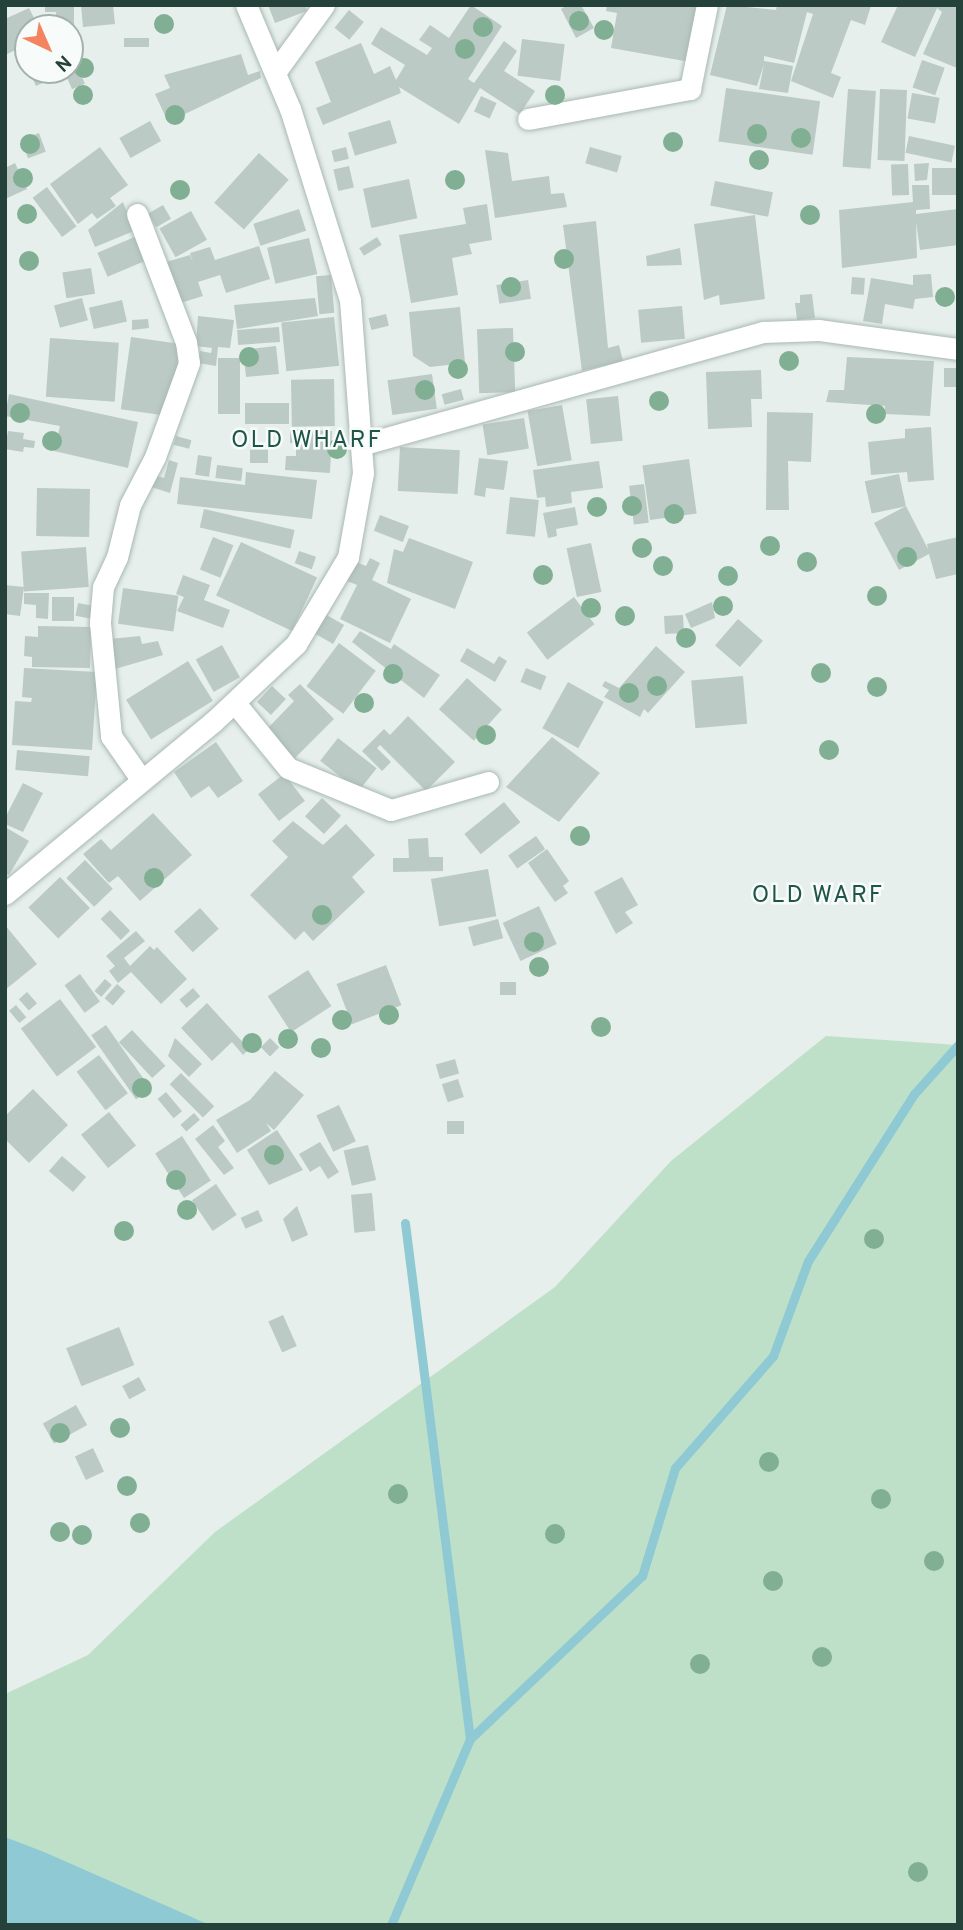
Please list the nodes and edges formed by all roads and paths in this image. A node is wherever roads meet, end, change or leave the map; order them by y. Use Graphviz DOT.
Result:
graph roads {
  1 [pos="246,5"];
  2 [pos="324,5"];
  3 [pos="707,5"];
  4 [pos="276,71"];
  5 [pos="528,120"];
  6 [pos="137,214"];
  7 [pos="958,349"];
  8 [pos="361,445"];
  9 [pos="235,703"];
  10 [pos="141,779"];
  11 [pos="488,782"];
  12 [pos="5,894"];
  1 -- 4 [label="street"];
  2 -- 4 [label="street"];
  3 -- 5 [label="street"];
  4 -- 8 [label="street"];
  6 -- 10 [label="street"];
  7 -- 8 [label="street"];
  8 -- 9 [label="street"];
  9 -- 10 [label="street"];
  9 -- 11 [label="street"];
  10 -- 12 [label="street"];
}
